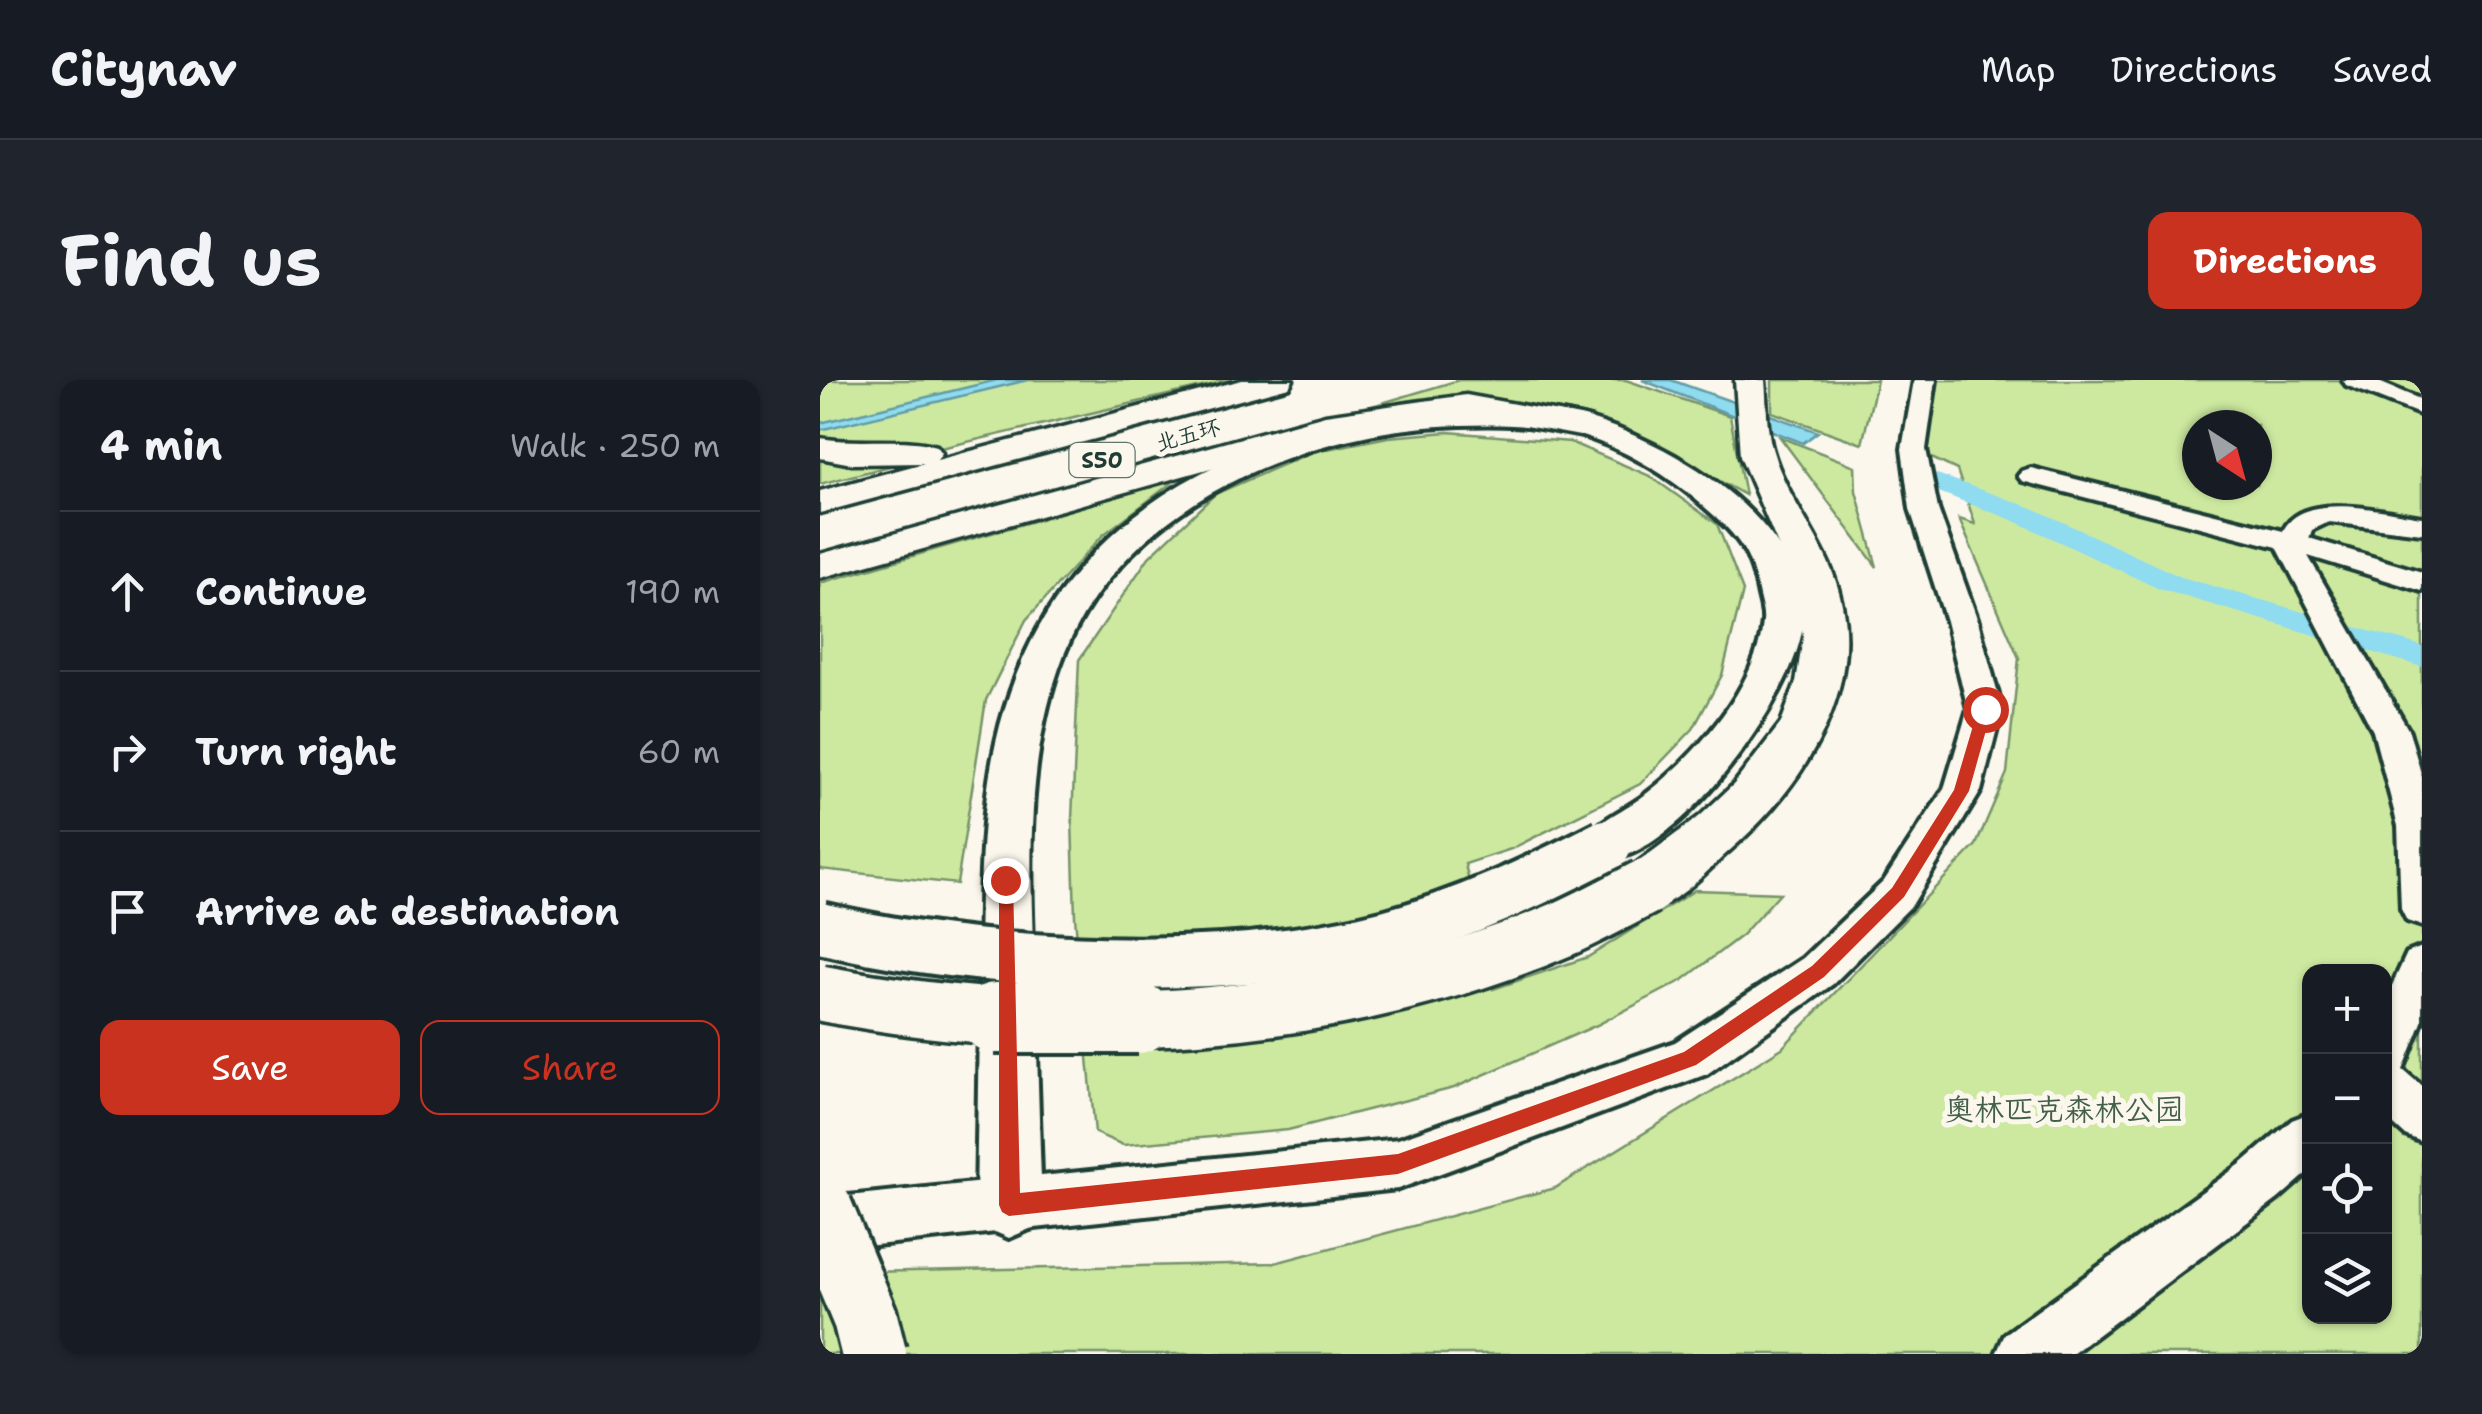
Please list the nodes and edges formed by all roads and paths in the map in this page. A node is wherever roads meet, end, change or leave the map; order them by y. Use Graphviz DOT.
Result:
graph roads {
  1 [pos="1925,380"];
  2 [pos="2354,380"];
  3 [pos="1267,383"];
  4 [pos="1368,384"];
  5 [pos="1751,397"];
  6 [pos="2422,408"];
  7 [pos="1580,426"];
  8 [pos="820,448"];
  9 [pos="2032,476"];
  10 [pos="820,502"];
  11 [pos="2422,525"];
  12 [pos="820,540"];
  13 [pos="2291,545"];
  14 [pos="820,566"];
  15 [pos="2422,582"];
  16 [pos="1626,866"];
  17 [pos="2422,909"];
  18 [pos="820,928"];
  19 [pos="2422,966"];
  20 [pos="820,993"];
  21 [pos="2386,1054"];
  22 [pos="2392,1091"];
  23 [pos="2422,1118"];
  24 [pos="2302,1144"];
  25 [pos="1009,1205"];
  26 [pos="820,1211"];
  27 [pos="874,1354"];
  28 [pos="2025,1354"];
  1 -- 25 [label="street"];
  2 -- 6 [label="street"];
  3 -- 8 [label="highway"];
  3 -- 10 [label="highway, 北五环 / S50"];
  4 -- 12 [label="highway, 北五环 / S50"];
  5 -- 16 [label="highway"];
  7 -- 14 [label="highway"];
  7 -- 16 [label="main road"];
  7 -- 25 [label="main road"];
  9 -- 13 [label="street"];
  11 -- 13 [label="street"];
  13 -- 15 [label="street"];
  13 -- 17 [label="street"];
  16 -- 18 [label="main road, bridge"];
  16 -- 20 [label="highway, bridge"];
  19 -- 21 [label="street"];
  22 -- 23 [label="street"];
  24 -- 28 [label="street"];
  25 -- 26 [label="street"];
  26 -- 27 [label="main road, bridge"];
}
